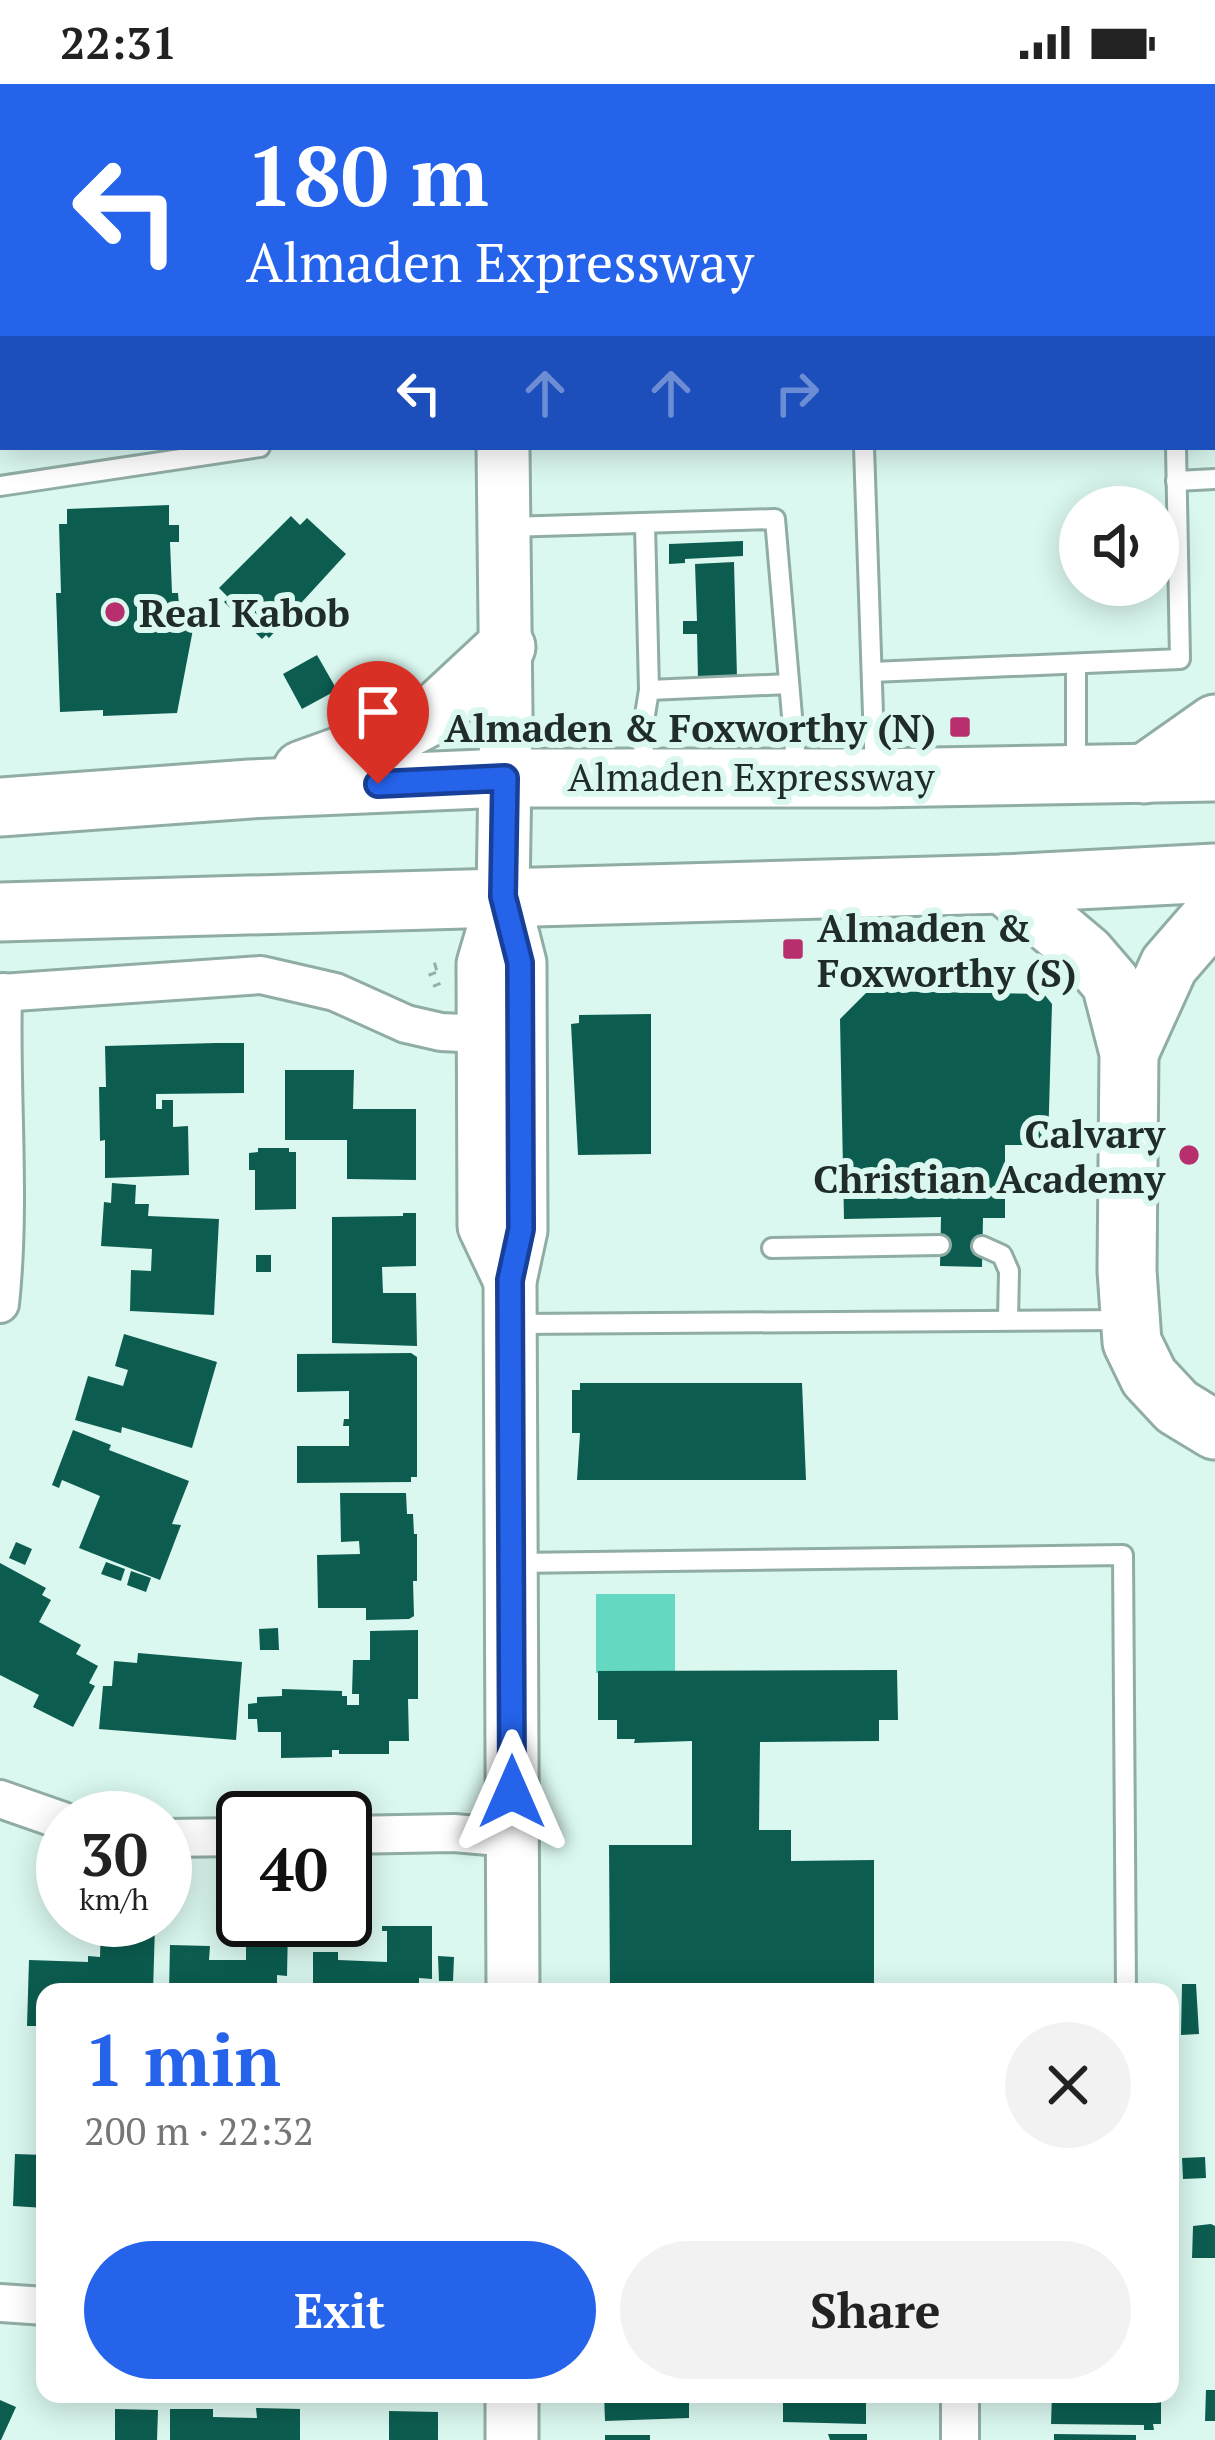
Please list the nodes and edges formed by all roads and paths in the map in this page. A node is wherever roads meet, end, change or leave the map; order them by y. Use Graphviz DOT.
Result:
graph roads {
  1 [pos="240,450"];
  2 [pos="503,450"];
  3 [pos="864,450"];
  4 [pos="1176,450"];
  5 [pos="1215,479"];
  6 [pos="1176,481"];
  7 [pos="0,486"];
  8 [pos="645,525"];
  9 [pos="504,527"];
  10 [pos="506,647"];
  11 [pos="1076,664"];
  12 [pos="872,672"];
  13 [pos="789,684"];
  14 [pos="649,690"];
  15 [pos="1215,724"];
  16 [pos="1215,772"];
  17 [pos="1076,773"];
  18 [pos="1144,773"];
  19 [pos="644,777"];
  20 [pos="505,778"];
  21 [pos="798,778"];
  22 [pos="875,778"];
  23 [pos="250,789"];
  24 [pos="0,807"];
  25 [pos="1215,873"];
  26 [pos="1003,884"];
  27 [pos="503,896"];
  28 [pos="0,912"];
  29 [pos="1215,912"];
  30 [pos="2,992"];
  31 [pos="483,1034"];
  32 [pos="1129,1053"];
  33 [pos="940,1245"];
  34 [pos="982,1246"];
  35 [pos="772,1248"];
  36 [pos="511,1302"];
  37 [pos="0,1304"];
  38 [pos="1009,1320"];
  39 [pos="1129,1320"];
  40 [pos="1215,1430"];
  41 [pos="512,1563"];
  42 [pos="0,1799"];
  43 [pos="36,1812"];
  44 [pos="372,1835"];
  45 [pos="512,1838"];
  46 [pos="513,1983"];
  47 [pos="1126,1983"];
  48 [pos="0,2303"];
  49 [pos="36,2305"];
  50 [pos="512,2403"];
  51 [pos="960,2403"];
  52 [pos="512,2440"];
  53 [pos="960,2440"];
  1 -- 7 [label="lane"];
  2 -- 9 [label="street"];
  3 -- 12 [label="lane"];
  4 -- 6 [label="lane"];
  5 -- 6 [label="lane"];
  6 -- 11 [label="lane"];
  8 -- 9 [label="lane"];
  8 -- 13 [label="lane"];
  8 -- 14 [label="lane"];
  9 -- 10 [label="street"];
  10 -- 20 [label="street"];
  10 -- 23 [label="main road"];
  11 -- 12 [label="lane"];
  11 -- 17 [label="lane"];
  12 -- 22 [label="lane"];
  13 -- 14 [label="lane"];
  13 -- 21 [label="lane"];
  14 -- 19 [label="lane"];
  15 -- 18 [label="main road"];
  16 -- 18 [label="main road, Almaden Expressway"];
  17 -- 18 [label="main road, Almaden Expressway"];
  17 -- 22 [label="main road, Almaden Expressway"];
  19 -- 20 [label="main road, Almaden Expressway"];
  19 -- 21 [label="main road, Almaden Expressway"];
  20 -- 23 [label="main road, Almaden Expressway"];
  20 -- 27 [label="street"];
  21 -- 22 [label="main road, Almaden Expressway"];
  23 -- 24 [label="main road, Almaden Expressway"];
  25 -- 26 [label="main road"];
  26 -- 27 [label="main road"];
  26 -- 32 [label="main road"];
  27 -- 28 [label="main road"];
  27 -- 31 [label="street"];
  27 -- 36 [label="street"];
  29 -- 32 [label="main road"];
  30 -- 31 [label="street"];
  30 -- 37 [label="street"];
  31 -- 36 [label="street"];
  32 -- 39 [label="main road"];
  33 -- 35 [label="lane"];
  34 -- 38 [label="lane"];
  36 -- 38 [label="lane"];
  36 -- 41 [label="street"];
  38 -- 39 [label="lane"];
  39 -- 40 [label="main road"];
  41 -- 45 [label="street"];
  41 -- 47 [label="lane"];
  42 -- 43 [label="street"];
  44 -- 45 [label="street"];
  45 -- 46 [label="street"];
  48 -- 49 [label="street"];
  50 -- 52 [label="street"];
  51 -- 53 [label="street"];
}
